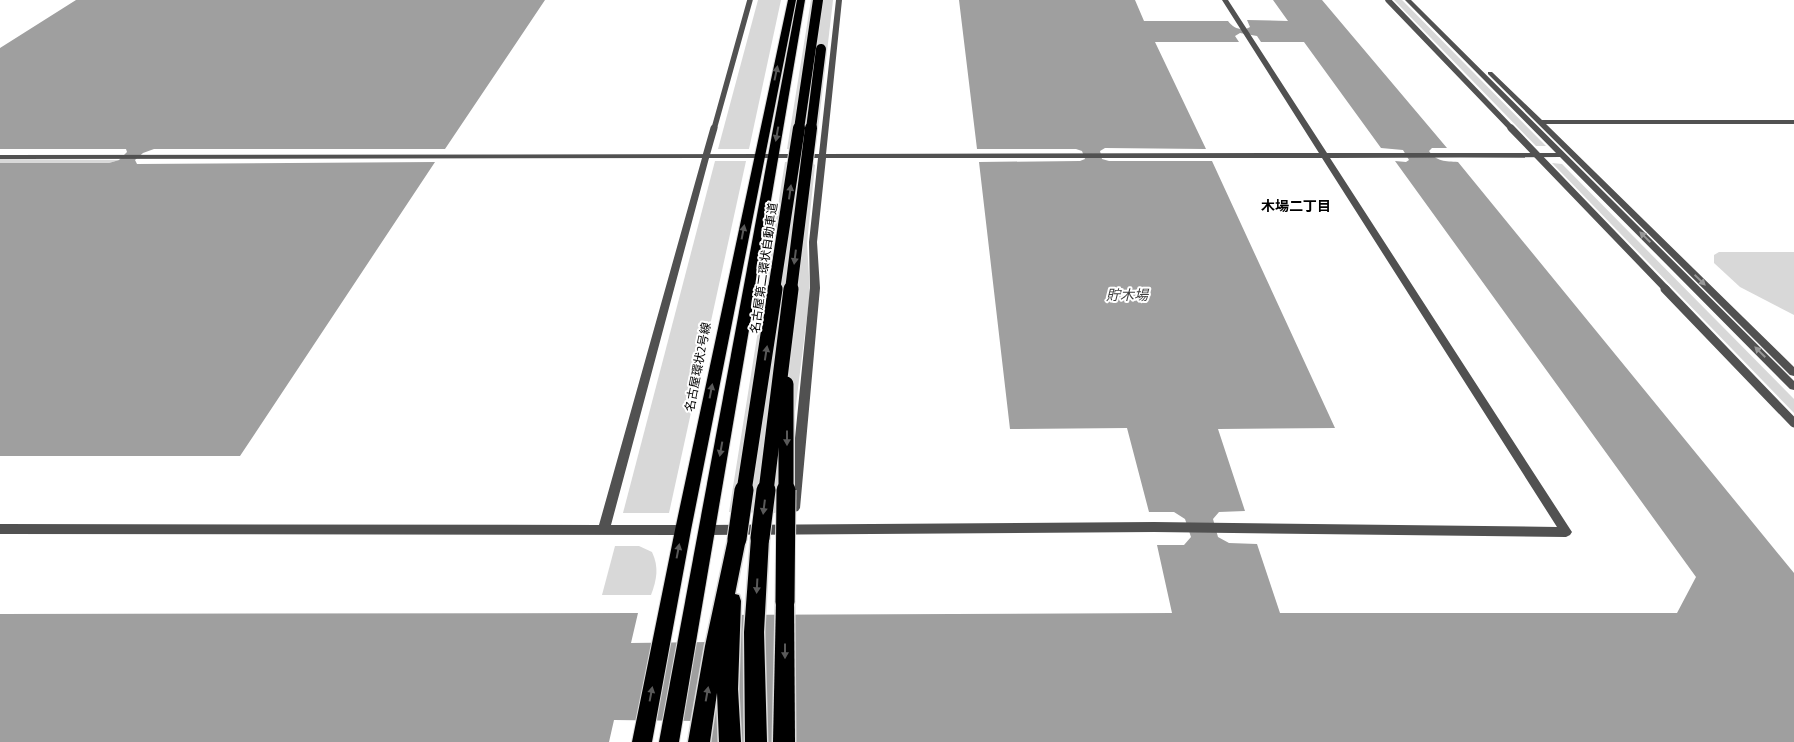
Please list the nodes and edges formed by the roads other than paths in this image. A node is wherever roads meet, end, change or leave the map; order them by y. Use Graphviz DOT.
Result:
graph roads {
  1 [pos="750,0"];
  2 [pos="792,0"];
  3 [pos="801,0"];
  4 [pos="818,0"];
  5 [pos="827,0"];
  6 [pos="839,0"];
  7 [pos="1225,0"];
  8 [pos="1388,0"];
  9 [pos="1408,0"];
  10 [pos="1416,0"];
  11 [pos="1794,122"];
  12 [pos="1538,125"];
  13 [pos="1794,128"];
  14 [pos="1325,155"];
  15 [pos="1537,155"];
  16 [pos="1562,155"];
  17 [pos="706,156"];
  18 [pos="759,156"];
  19 [pos="773,156"];
  20 [pos="821,156"];
  21 [pos="0,157"];
  22 [pos="785,337"];
  23 [pos="1794,373"];
  24 [pos="1794,387"];
  25 [pos="1794,423"];
  26 [pos="0,529"];
  27 [pos="604,529"];
  28 [pos="792,529"];
  29 [pos="683,530"];
  30 [pos="707,530"];
  31 [pos="737,540"];
  32 [pos="642,742"];
  33 [pos="670,742"];
  34 [pos="699,742"];
  35 [pos="730,742"];
  36 [pos="756,742"];
  37 [pos="784,742"];
  1 -- 17 [label="street"];
  18 -- 2 [label="highway, 名古屋環状2号線, one-way"];
  3 -- 19 [label="highway, one-way"];
  31 -- 4 [label="highway, 名古屋第二環状自動車道, one-way, bridge"];
  5 -- 22 [label="highway, one-way, bridge"];
  6 -- 20 [label="street"];
  7 -- 14 [label="street"];
  8 -- 15 [label="street"];
  9 -- 12 [label="street"];
  10 -- 12 [label="street"];
  11 -- 12 [label="street"];
  12 -- 13 [label="street"];
  12 -- 16 [label="street"];
  12 -- 23 [label="street, one-way"];
  14 -- 15 [label="street"];
  14 -- 20 [label="street"];
  14 -- 28 [label="street"];
  15 -- 16 [label="street"];
  15 -- 25 [label="street"];
  24 -- 16 [label="street, one-way"];
  17 -- 18 [label="street"];
  17 -- 21 [label="street"];
  17 -- 27 [label="street"];
  18 -- 19 [label="street"];
  29 -- 18 [label="highway, 名古屋環状2号線, one-way"];
  19 -- 20 [label="street"];
  19 -- 30 [label="highway, one-way"];
  20 -- 28 [label="street"];
  22 -- 36 [label="highway, one-way, bridge"];
  22 -- 37 [label="highway, one-way, bridge"];
  26 -- 27 [label="street"];
  27 -- 29 [label="street"];
  28 -- 30 [label="street"];
  32 -- 29 [label="highway, 名古屋環状2号線, one-way"];
  30 -- 33 [label="highway"];
  34 -- 31 [label="highway, one-way"];
  31 -- 35 [label="highway"];
}
